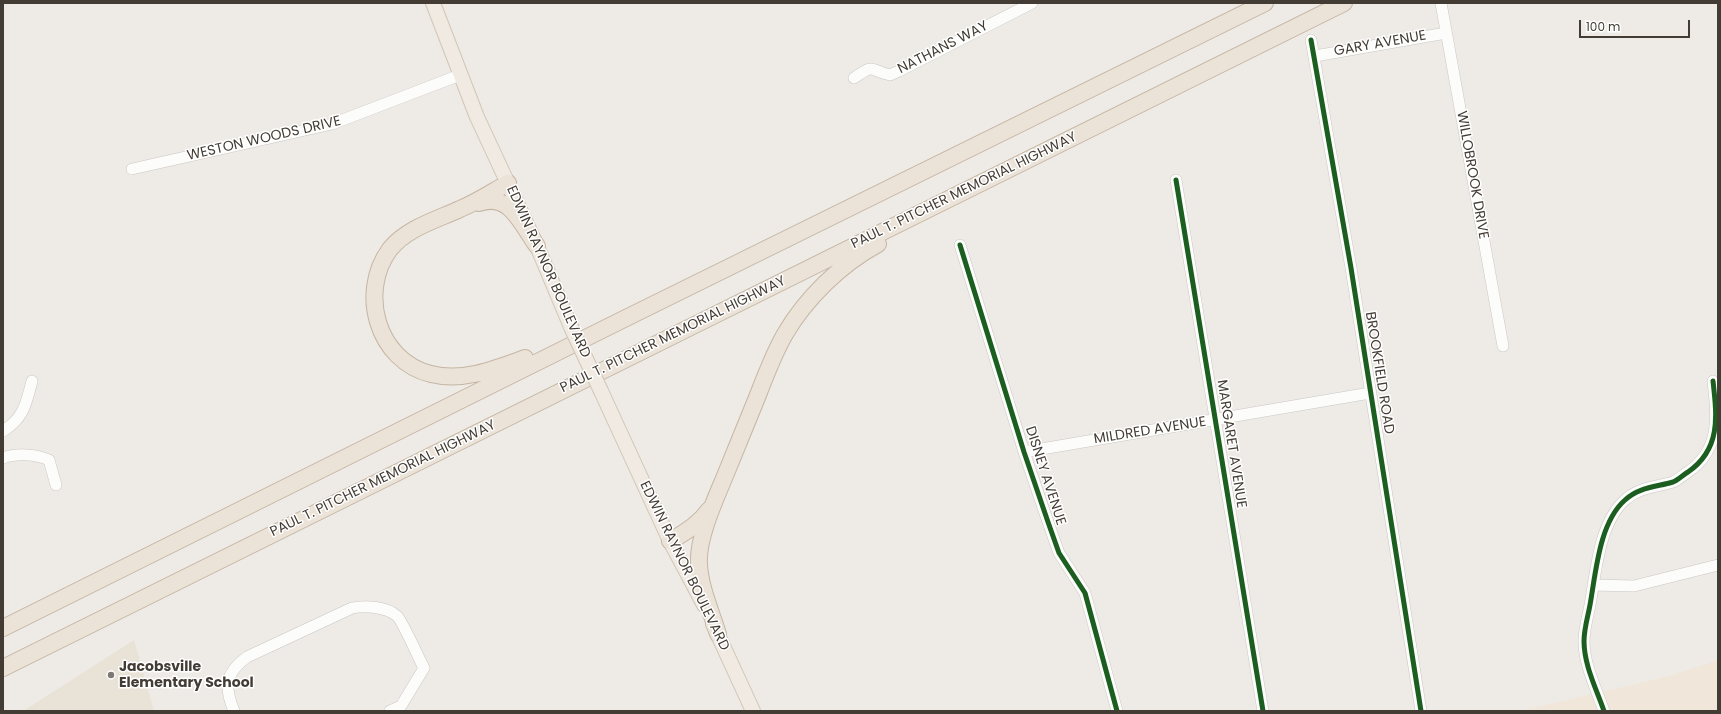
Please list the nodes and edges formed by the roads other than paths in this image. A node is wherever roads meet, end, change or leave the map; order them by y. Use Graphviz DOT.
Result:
graph roads {
  1 [pos="433,3"];
  2 [pos="1032,3"];
  3 [pos="1265,3"];
  4 [pos="1344,3"];
  5 [pos="1441,3"];
  6 [pos="1446,33"];
  7 [pos="1311,40"];
  8 [pos="1315,56"];
  9 [pos="460,75"];
  10 [pos="854,78"];
  11 [pos="1139,105"];
  12 [pos="132,169"];
  13 [pos="1176,180"];
  14 [pos="508,183"];
  15 [pos="462,208"];
  16 [pos="960,244"];
  17 [pos="536,246"];
  18 [pos="628,317"];
  19 [pos="1503,346"];
  20 [pos="32,381"];
  21 [pos="1713,381"];
  22 [pos="1370,393"];
  23 [pos="1215,420"];
  24 [pos="3,431"];
  25 [pos="1024,452"];
  26 [pos="3,458"];
  27 [pos="56,485"];
  28 [pos="714,504"];
  29 [pos="670,541"];
  30 [pos="1718,565"];
  31 [pos="1594,585"];
  32 [pos="3,628"];
  33 [pos="718,634"];
  34 [pos="3,668"];
  35 [pos="234,711"];
  36 [pos="390,711"];
  37 [pos="753,711"];
  38 [pos="1117,711"];
  39 [pos="1263,711"];
  40 [pos="1421,711"];
  41 [pos="1604,711"];
  1 -- 9 [label="main road, EDWIN RAYNOR BOULEVARD"];
  2 -- 10 [label="street, NATHANS WAY"];
  3 -- 18 [label="highway"];
  4 -- 11 [label="highway, PAUL T. PITCHER MEMORIAL HIGHWAY"];
  5 -- 6 [label="street, WILLOBROOK DRIVE"];
  6 -- 8 [label="street, GARY AVENUE"];
  6 -- 19 [label="street, WILLOBROOK DRIVE"];
  7 -- 8 [label="street, BROOKFIELD ROAD"];
  8 -- 22 [label="street, BROOKFIELD ROAD"];
  9 -- 12 [label="street, WESTON WOODS DRIVE"];
  9 -- 14 [label="main road, EDWIN RAYNOR BOULEVARD"];
  11 -- 28 [label="highway"];
  11 -- 34 [label="highway, PAUL T. PITCHER MEMORIAL HIGHWAY"];
  13 -- 23 [label="street, MARGARET AVENUE"];
  14 -- 15 [label="highway"];
  14 -- 17 [label="main road, EDWIN RAYNOR BOULEVARD"];
  15 -- 17 [label="highway"];
  15 -- 18 [label="highway"];
  16 -- 25 [label="street, DISNEY AVENUE"];
  17 -- 29 [label="main road, EDWIN RAYNOR BOULEVARD, bridge"];
  18 -- 32 [label="highway"];
  20 -- 24 [label="street"];
  21 -- 31 [label="street"];
  22 -- 23 [label="street, MILDRED AVENUE"];
  22 -- 40 [label="street, BROOKFIELD ROAD"];
  23 -- 25 [label="street, MILDRED AVENUE"];
  23 -- 39 [label="street, MARGARET AVENUE"];
  25 -- 38 [label="street, DISNEY AVENUE"];
  26 -- 27 [label="street"];
  28 -- 29 [label="highway"];
  28 -- 33 [label="highway"];
  29 -- 33 [label="main road, EDWIN RAYNOR BOULEVARD"];
  30 -- 31 [label="street"];
  31 -- 41 [label="street"];
  33 -- 37 [label="main road, EDWIN RAYNOR BOULEVARD"];
  35 -- 36 [label="street"];
}
